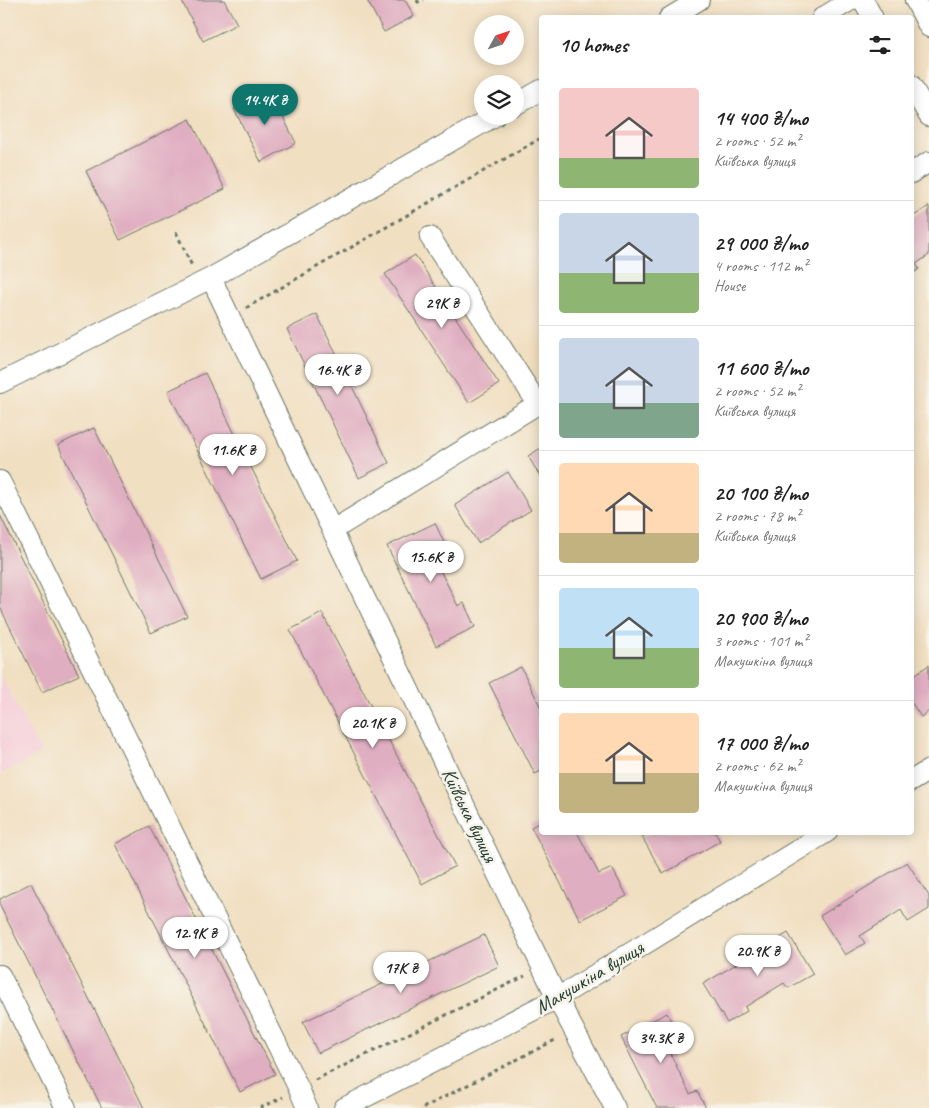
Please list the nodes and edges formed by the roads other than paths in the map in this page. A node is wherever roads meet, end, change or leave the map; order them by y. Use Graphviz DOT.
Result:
graph roads {
  1 [pos="699,0"];
  2 [pos="851,0"];
  3 [pos="863,0"];
  4 [pos="915,0"];
  5 [pos="673,15"];
  6 [pos="827,15"];
  7 [pos="871,15"];
  8 [pos="929,27"];
  9 [pos="914,90"];
  10 [pos="539,91"];
  11 [pos="524,100"];
  12 [pos="929,116"];
  13 [pos="479,125"];
  14 [pos="929,162"];
  15 [pos="914,171"];
  16 [pos="430,237"];
  17 [pos="205,280"];
  18 [pos="0,383"];
  19 [pos="539,401"];
  20 [pos="539,404"];
  21 [pos="0,482"];
  22 [pos="333,530"];
  23 [pos="929,770"];
  24 [pos="914,779"];
  25 [pos="822,835"];
  26 [pos="0,975"];
  27 [pos="557,998"];
  28 [pos="66,1108"];
  29 [pos="307,1108"];
  30 [pos="344,1108"];
  31 [pos="615,1108"];
  1 -- 5 [label="street"];
  2 -- 6 [label="street"];
  3 -- 7 [label="street"];
  4 -- 8 [label="street"];
  9 -- 12 [label="street"];
  10 -- 11 [label="street"];
  13 -- 17 [label="street"];
  14 -- 15 [label="street"];
  16 -- 19 [label="street"];
  17 -- 18 [label="street"];
  17 -- 22 [label="street, Київська вулиця"];
  20 -- 22 [label="street"];
  21 -- 29 [label="street"];
  22 -- 27 [label="street, Київська вулиця"];
  23 -- 24 [label="street"];
  25 -- 27 [label="street, Макушкіна вулиця"];
  26 -- 28 [label="street"];
  27 -- 30 [label="street, Макушкіна вулиця"];
  27 -- 31 [label="street, Київська вулиця"];
}
